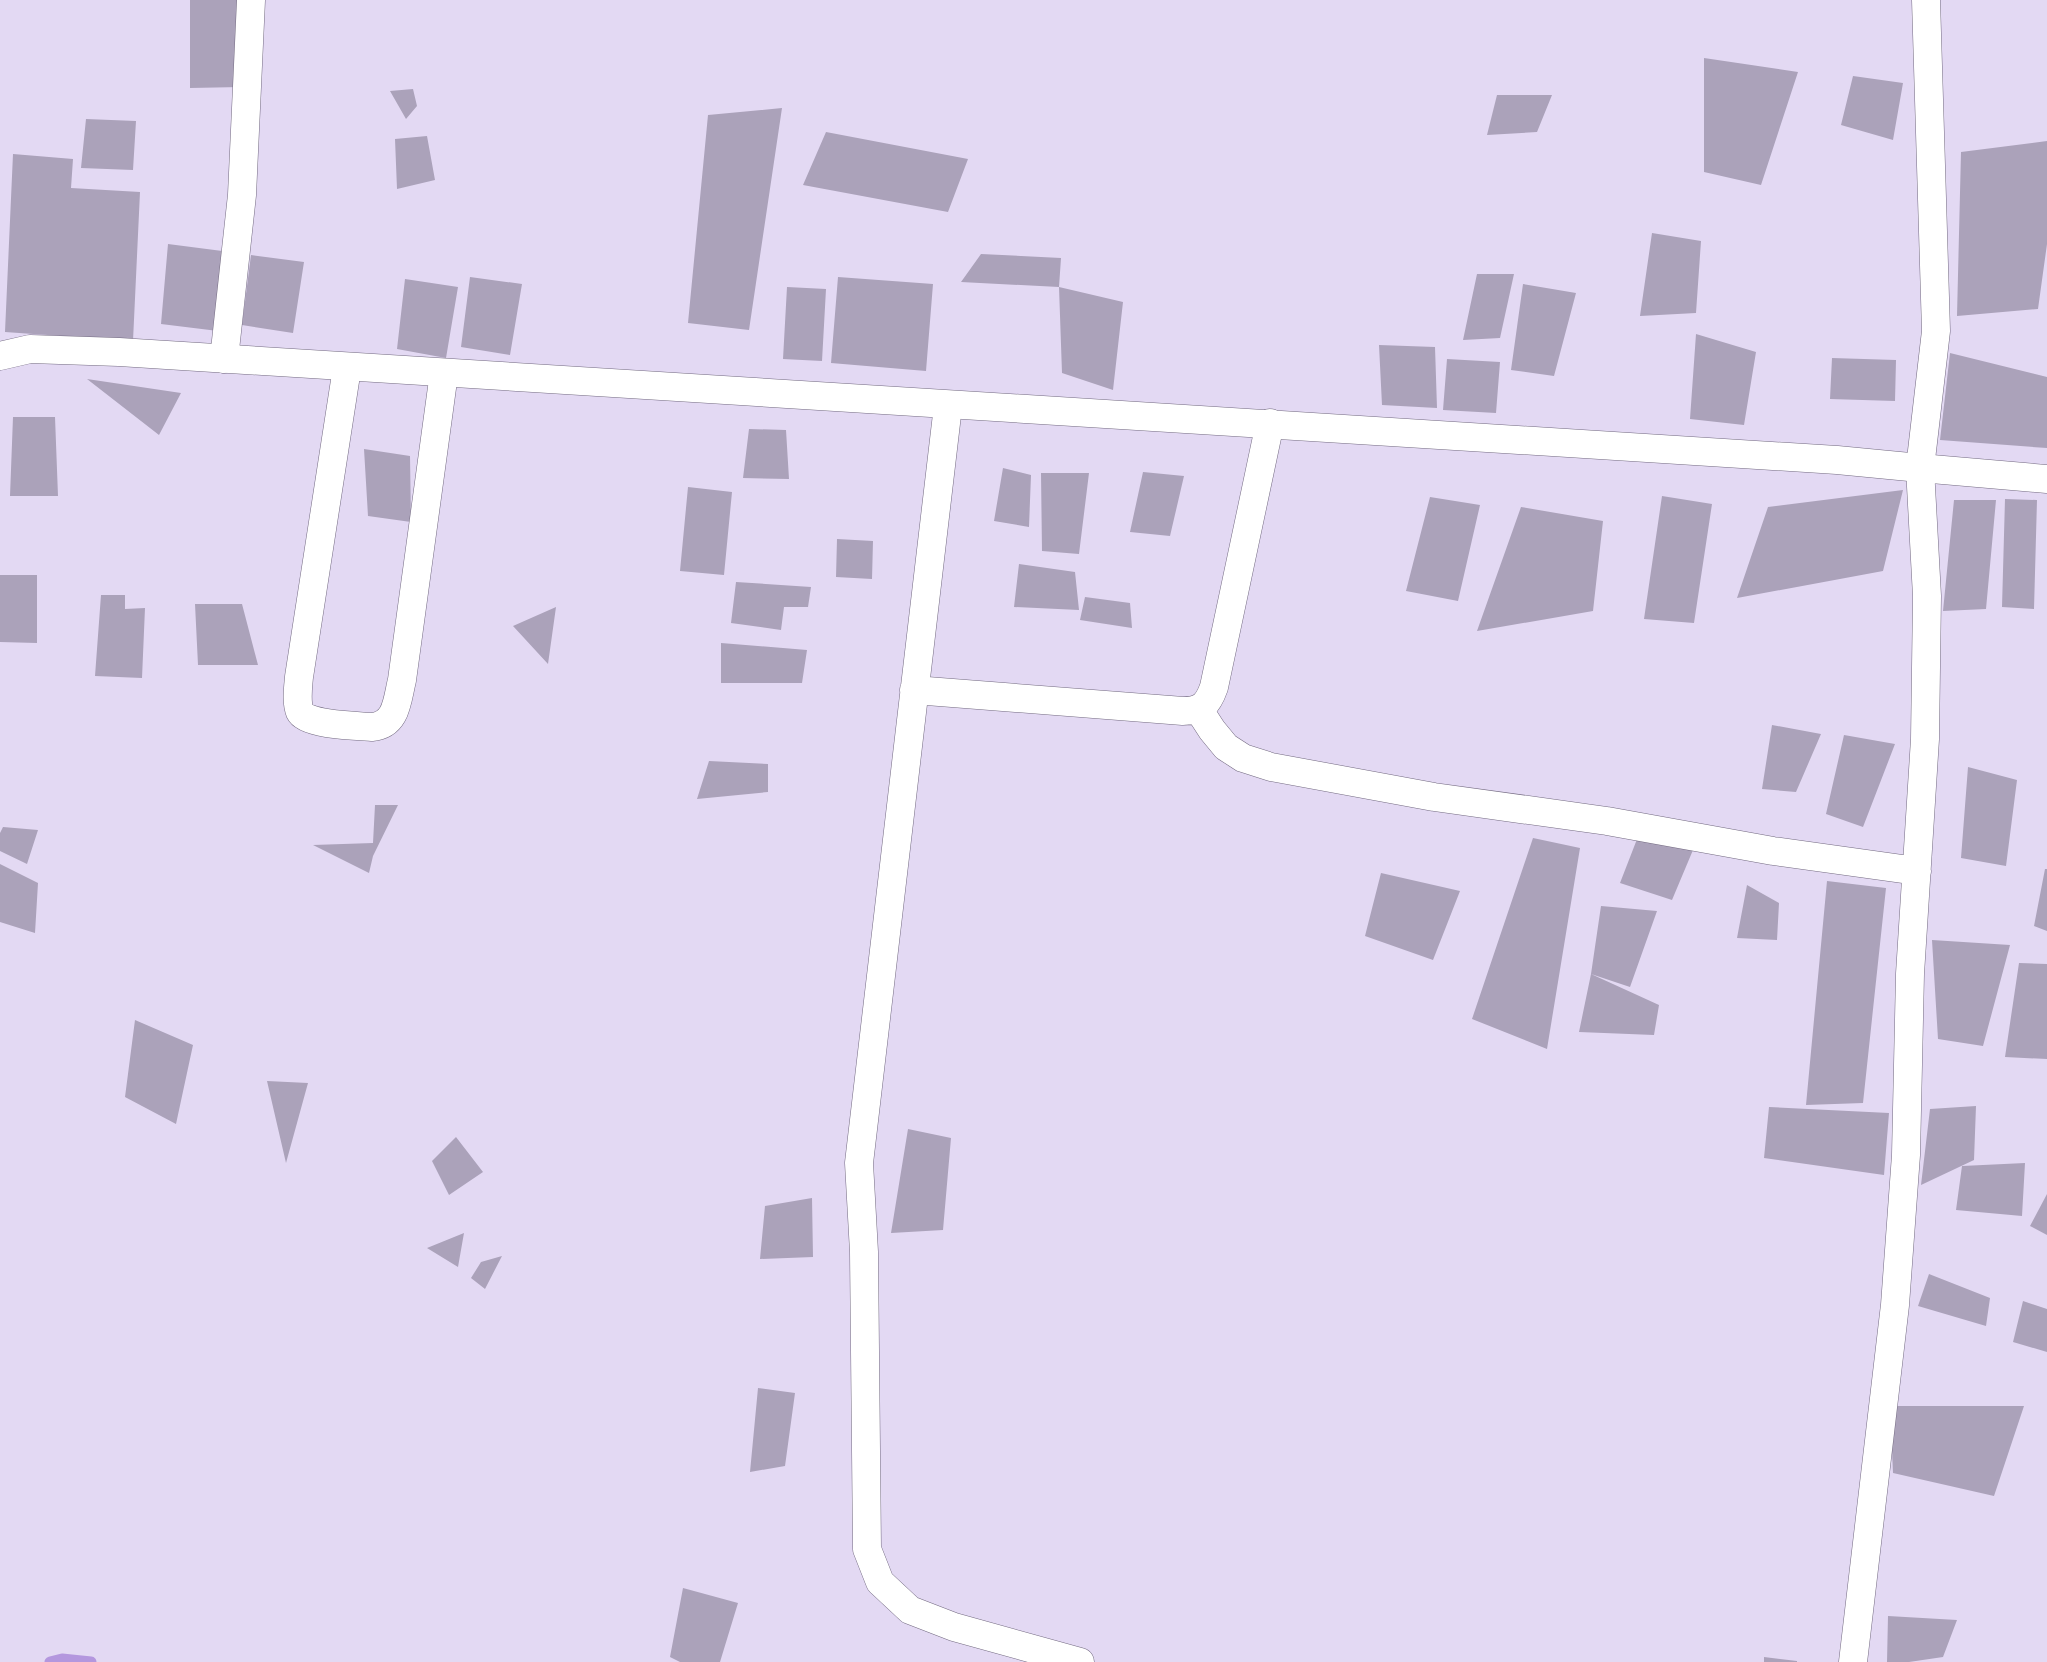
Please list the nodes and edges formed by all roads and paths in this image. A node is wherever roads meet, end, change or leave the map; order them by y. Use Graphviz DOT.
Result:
graph roads {
  1 [pos="251,0"];
  2 [pos="1926,0"];
  3 [pos="0,356"];
  4 [pos="224,359"];
  5 [pos="348,368"];
  6 [pos="444,373"];
  7 [pos="948,406"];
  8 [pos="1270,424"];
  9 [pos="1920,468"];
  10 [pos="2047,479"];
  11 [pos="914,690"];
  12 [pos="1199,710"];
  13 [pos="1917,871"];
  14 [pos="1080,1662"];
  15 [pos="1853,1662"];
  1 -- 4 [label="street"];
  2 -- 9 [label="street"];
  3 -- 4 [label="street"];
  4 -- 5 [label="street"];
  5 -- 6 [label="street"];
  5 -- 6 [label="street"];
  6 -- 7 [label="street"];
  7 -- 8 [label="street"];
  7 -- 11 [label="street"];
  8 -- 9 [label="street"];
  8 -- 12 [label="street"];
  9 -- 10 [label="street"];
  9 -- 13 [label="street"];
  11 -- 12 [label="street"];
  11 -- 14 [label="street"];
  12 -- 13 [label="street"];
  13 -- 15 [label="street"];
}
